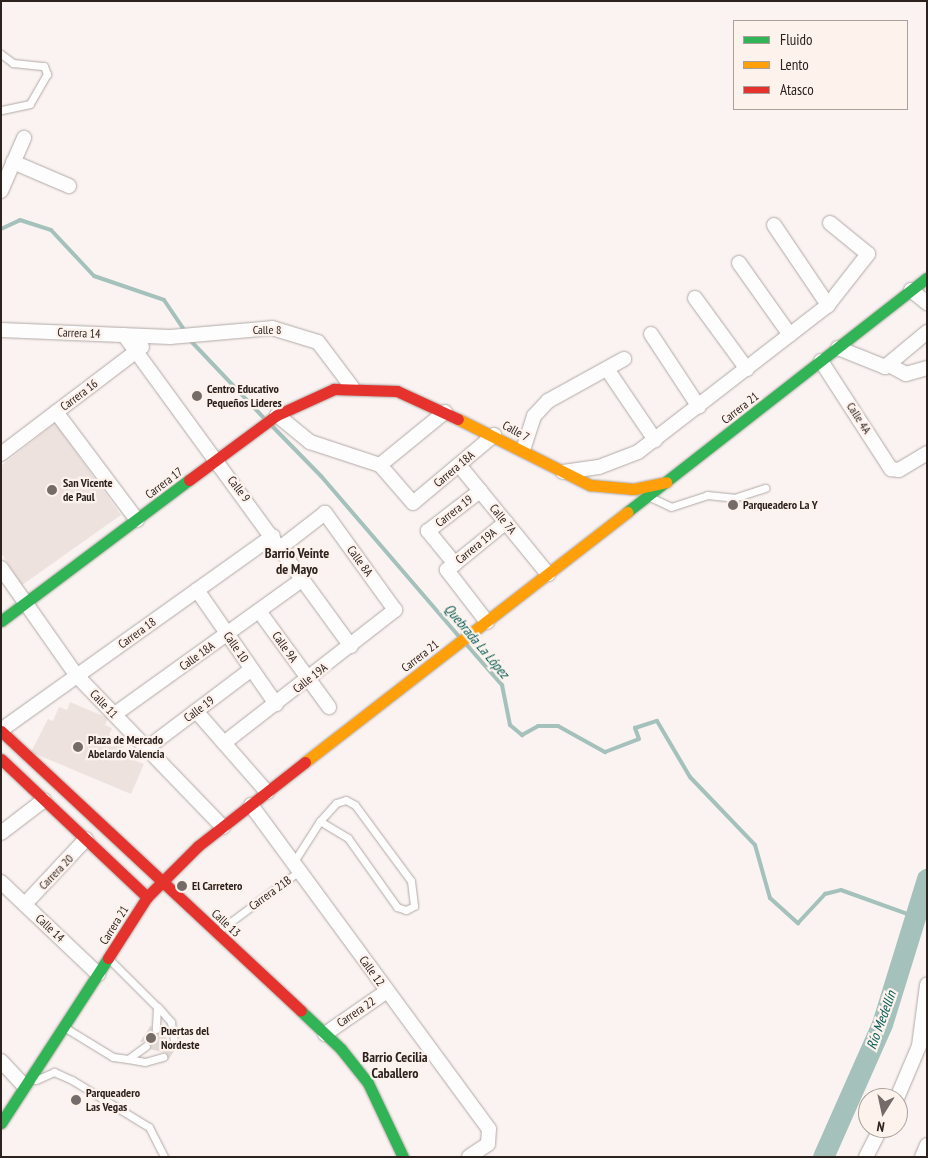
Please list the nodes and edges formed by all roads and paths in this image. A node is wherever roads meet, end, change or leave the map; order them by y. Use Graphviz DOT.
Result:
graph roads {
  1 [pos="1,54"];
  2 [pos="1,110"];
  3 [pos="24,138"];
  4 [pos="13,162"];
  5 [pos="3,184"];
  6 [pos="69,186"];
  7 [pos="830,223"];
  8 [pos="774,225"];
  9 [pos="739,263"];
  10 [pos="927,278"];
  11 [pos="911,290"];
  12 [pos="696,298"];
  13 [pos="927,303"];
  14 [pos="828,305"];
  15 [pos="1,330"];
  16 [pos="927,332"];
  17 [pos="651,334"];
  18 [pos="124,335"];
  19 [pos="790,335"];
  20 [pos="163,336"];
  21 [pos="838,348"];
  22 [pos="136,351"];
  23 [pos="624,359"];
  24 [pos="821,361"];
  25 [pos="891,366"];
  26 [pos="927,368"];
  27 [pos="607,369"];
  28 [pos="747,369"];
  29 [pos="352,387"];
  30 [pos="699,407"];
  31 [pos="56,412"];
  32 [pos="445,412"];
  33 [pos="275,417"];
  34 [pos="494,435"];
  35 [pos="655,440"];
  36 [pos="523,450"];
  37 [pos="927,453"];
  38 [pos="1,454"];
  39 [pos="217,460"];
  40 [pos="380,465"];
  41 [pos="459,465"];
  42 [pos="558,472"];
  43 [pos="667,482"];
  44 [pos="765,488"];
  45 [pos="480,491"];
  46 [pos="650,497"];
  47 [pos="325,513"];
  48 [pos="137,520"];
  49 [pos="506,522"];
  50 [pos="277,541"];
  51 [pos="451,567"];
  52 [pos="1,568"];
  53 [pos="548,574"];
  54 [pos="303,579"];
  55 [pos="197,590"];
  56 [pos="25,603"];
  57 [pos="395,610"];
  58 [pos="259,611"];
  59 [pos="1,621"];
  60 [pos="487,622"];
  61 [pos="227,634"];
  62 [pos="350,646"];
  63 [pos="252,669"];
  64 [pos="77,676"];
  65 [pos="308,680"];
  66 [pos="276,704"];
  67 [pos="329,707"];
  68 [pos="196,711"];
  69 [pos="114,714"];
  70 [pos="1,730"];
  71 [pos="224,744"];
  72 [pos="147,748"];
  73 [pos="1,759"];
  74 [pos="267,792"];
  75 [pos="44,800"];
  76 [pos="251,805"];
  77 [pos="320,821"];
  78 [pos="223,826"];
  79 [pos="1,833"];
  80 [pos="86,839"];
  81 [pos="296,867"];
  82 [pos="161,880"];
  83 [pos="1,882"];
  84 [pos="147,897"];
  85 [pos="25,904"];
  86 [pos="216,932"];
  87 [pos="109,959"];
  88 [pos="98,974"];
  89 [pos="927,985"];
  90 [pos="387,991"];
  91 [pos="158,1007"];
  92 [pos="64,1027"];
  93 [pos="156,1029"];
  94 [pos="325,1034"];
  95 [pos="174,1041"];
  96 [pos="146,1046"];
  97 [pos="163,1057"];
  98 [pos="128,1059"];
  99 [pos="2,1063"];
  100 [pos="24,1086"];
  101 [pos="901,1088"];
  102 [pos="1,1123"];
  103 [pos="876,1138"];
  104 [pos="927,1145"];
  105 [pos="164,1157"];
  106 [pos="403,1157"];
  107 [pos="469,1157"];
  108 [pos="866,1157"];
  109 [pos="922,1157"];
  1 -- 2 [label="lane"];
  3 -- 4 [label="street"];
  4 -- 5 [label="street"];
  4 -- 6 [label="street"];
  7 -- 14 [label="street"];
  8 -- 14 [label="street"];
  9 -- 19 [label="street"];
  10 -- 11 [label="street, Carrera 21"];
  11 -- 13 [label="street"];
  11 -- 21 [label="street, Carrera 21"];
  12 -- 28 [label="street"];
  14 -- 19 [label="street"];
  15 -- 18 [label="street, Carrera 14"];
  16 -- 25 [label="street"];
  17 -- 30 [label="street"];
  18 -- 20 [label="street, Carrera 14"];
  18 -- 22 [label="street, Calle 9"];
  19 -- 28 [label="street"];
  20 -- 22 [label="street, Carrera 16"];
  20 -- 29 [label="street, Calle 8"];
  21 -- 24 [label="street, Carrera 21"];
  21 -- 25 [label="street"];
  22 -- 31 [label="street, Carrera 16"];
  22 -- 39 [label="street, Calle 9"];
  23 -- 27 [label="street"];
  24 -- 37 [label="street, Calle 4A"];
  24 -- 43 [label="street, Carrera 21"];
  25 -- 26 [label="street"];
  27 -- 35 [label="street"];
  27 -- 36 [label="street"];
  28 -- 30 [label="street"];
  29 -- 32 [label="street, Calle 7"];
  29 -- 33 [label="street, Carrera 17"];
  30 -- 35 [label="street"];
  31 -- 38 [label="street, Carrera 16"];
  31 -- 48 [label="street"];
  32 -- 34 [label="street, Calle 7"];
  32 -- 40 [label="street"];
  33 -- 39 [label="street, Carrera 17"];
  33 -- 40 [label="street"];
  34 -- 36 [label="street, Calle 7"];
  34 -- 41 [label="street, Carrera 18A"];
  35 -- 42 [label="street"];
  36 -- 42 [label="street, Calle 7"];
  39 -- 48 [label="street, Carrera 17"];
  39 -- 50 [label="street, Calle 9"];
  40 -- 41 [label="street, Carrera 18A"];
  41 -- 45 [label="street, Calle 7A"];
  42 -- 43 [label="street, Calle 7"];
  43 -- 46 [label="street, Carrera 21"];
  44 -- 46 [label="lane"];
  45 -- 49 [label="street, Calle 7A"];
  45 -- 51 [label="street, Carrera 19"];
  46 -- 53 [label="street, Carrera 21"];
  47 -- 50 [label="street, Carrera 18"];
  47 -- 57 [label="street, Calle 8A"];
  48 -- 56 [label="street, Carrera 17"];
  49 -- 51 [label="street, Carrera 19A"];
  49 -- 53 [label="street, Calle 7A"];
  50 -- 54 [label="street, Calle 9"];
  50 -- 55 [label="street, Carrera 18"];
  51 -- 60 [label="street"];
  52 -- 56 [label="street, Calle 11"];
  53 -- 60 [label="street, Carrera 21"];
  54 -- 58 [label="street, Calle 18A"];
  54 -- 62 [label="street, Calle 9"];
  55 -- 61 [label="street, Calle 10"];
  55 -- 64 [label="street, Carrera 18"];
  56 -- 59 [label="street, Carrera 17"];
  56 -- 64 [label="street, Calle 11"];
  57 -- 62 [label="street, Calle 19A"];
  58 -- 61 [label="street, Calle 18A"];
  58 -- 65 [label="street, Calle 9A"];
  60 -- 74 [label="street, Carrera 21"];
  61 -- 63 [label="street, Calle 10"];
  61 -- 69 [label="street, Calle 18A"];
  62 -- 65 [label="street, Calle 19A"];
  63 -- 66 [label="street, Calle 10"];
  63 -- 68 [label="street, Calle 19"];
  64 -- 69 [label="street, Calle 11"];
  64 -- 70 [label="street, Carrera 18"];
  65 -- 66 [label="street, Calle 19A"];
  65 -- 67 [label="street, Calle 9A"];
  66 -- 71 [label="street, Calle 19A"];
  68 -- 71 [label="street"];
  68 -- 72 [label="street, Calle 19"];
  69 -- 72 [label="street, Calle 11"];
  70 -- 82 [label="street, Calle 13"];
  71 -- 74 [label="street"];
  72 -- 78 [label="street, Calle 11"];
  73 -- 75 [label="street"];
  74 -- 76 [label="street, Carrera 21"];
  75 -- 79 [label="street"];
  75 -- 80 [label="street"];
  76 -- 78 [label="street, Carrera 21"];
  76 -- 81 [label="street, Calle 12"];
  77 -- 77 [label="lane"];
  77 -- 81 [label="lane"];
  78 -- 82 [label="street, Carrera 21"];
  80 -- 84 [label="street"];
  80 -- 85 [label="street, Carrera 20"];
  81 -- 86 [label="lane, Carrera 21B"];
  81 -- 90 [label="street, Calle 12"];
  82 -- 84 [label="street, Carrera 21"];
  82 -- 86 [label="street, Calle 13"];
  83 -- 85 [label="street, Calle 14"];
  84 -- 87 [label="street, Carrera 21"];
  85 -- 88 [label="street, Calle 14"];
  86 -- 94 [label="street, Calle 13"];
  87 -- 88 [label="street, Carrera 21"];
  87 -- 91 [label="lane"];
  88 -- 92 [label="street, Carrera 21"];
  89 -- 101 [label="street"];
  90 -- 94 [label="street, Carrera 22"];
  90 -- 107 [label="street, Calle 12"];
  91 -- 93 [label="lane"];
  91 -- 95 [label="lane"];
  92 -- 98 [label="lane"];
  92 -- 100 [label="street, Carrera 21"];
  94 -- 106 [label="street, Calle 13"];
  96 -- 98 [label="lane"];
  97 -- 98 [label="lane"];
  99 -- 100 [label="street"];
  100 -- 102 [label="street, Carrera 21"];
  100 -- 105 [label="lane"];
  103 -- 108 [label="street"];
  104 -- 109 [label="street"];
}
